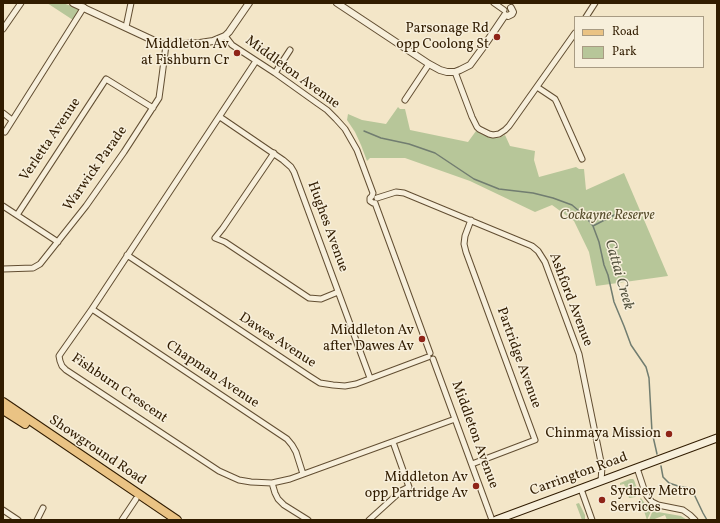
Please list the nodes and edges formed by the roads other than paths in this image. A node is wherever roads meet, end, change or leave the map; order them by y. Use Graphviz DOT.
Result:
graph roads {
  1 [pos="21,3"];
  2 [pos="73,3"];
  3 [pos="131,3"];
  4 [pos="249,3"];
  5 [pos="337,3"];
  6 [pos="494,3"];
  7 [pos="595,3"];
  8 [pos="513,6"];
  9 [pos="84,8"];
  10 [pos="505,12"];
  11 [pos="587,16"];
  12 [pos="126,27"];
  13 [pos="3,29"];
  14 [pos="574,34"];
  15 [pos="224,36"];
  16 [pos="166,45"];
  17 [pos="290,50"];
  18 [pos="256,61"];
  19 [pos="429,64"];
  20 [pos="455,72"];
  21 [pos="274,73"];
  22 [pos="537,87"];
  23 [pos="405,100"];
  24 [pos="152,108"];
  25 [pos="3,114"];
  26 [pos="220,117"];
  27 [pos="12,120"];
  28 [pos="5,132"];
  29 [pos="274,153"];
  30 [pos="582,158"];
  31 [pos="375,199"];
  32 [pos="3,206"];
  33 [pos="17,215"];
  34 [pos="471,220"];
  35 [pos="58,242"];
  36 [pos="128,255"];
  37 [pos="3,269"];
  38 [pos="338,292"];
  39 [pos="92,309"];
  40 [pos="431,356"];
  41 [pos="370,378"];
  42 [pos="3,402"];
  43 [pos="3,410"];
  44 [pos="455,419"];
  45 [pos="717,438"];
  46 [pos="393,442"];
  47 [pos="472,464"];
  48 [pos="637,468"];
  49 [pos="303,474"];
  50 [pos="272,482"];
  51 [pos="600,482"];
  52 [pos="580,489"];
  53 [pos="136,499"];
  54 [pos="43,508"];
  55 [pos="3,510"];
  56 [pos="18,520"];
  57 [pos="37,520"];
  58 [pos="122,520"];
  59 [pos="169,520"];
  60 [pos="177,520"];
  61 [pos="308,520"];
  62 [pos="369,520"];
  63 [pos="492,520"];
  64 [pos="496,520"];
  65 [pos="592,520"];
  66 [pos="694,520"];
  1 -- 13 [label="street"];
  2 -- 9 [label="street"];
  3 -- 12 [label="street"];
  4 -- 15 [label="street"];
  5 -- 19 [label="street"];
  6 -- 10 [label="street"];
  7 -- 11 [label="street"];
  8 -- 10 [label="street"];
  9 -- 12 [label="street"];
  9 -- 27 [label="street"];
  10 -- 20 [label="street"];
  12 -- 16 [label="street"];
  14 -- 22 [label="street"];
  15 -- 16 [label="street"];
  15 -- 18 [label="street, Middleton Avenue"];
  16 -- 24 [label="street, Warwick Parade"];
  17 -- 21 [label="street"];
  18 -- 21 [label="street, Middleton Avenue"];
  18 -- 26 [label="street, Fishburn Crescent"];
  19 -- 20 [label="street"];
  19 -- 23 [label="street"];
  20 -- 22 [label="street"];
  21 -- 31 [label="street, Middleton Avenue"];
  22 -- 30 [label="street"];
  24 -- 33 [label="street, Verletta Avenue"];
  24 -- 35 [label="street, Warwick Parade"];
  25 -- 27 [label="street"];
  26 -- 29 [label="street, Hughes Avenue"];
  26 -- 36 [label="street, Fishburn Crescent"];
  27 -- 28 [label="street"];
  29 -- 38 [label="street, Hughes Avenue"];
  29 -- 38 [label="street"];
  31 -- 34 [label="street, Ashford Avenue"];
  31 -- 40 [label="street, Middleton Avenue"];
  32 -- 33 [label="street"];
  33 -- 35 [label="street"];
  34 -- 47 [label="street, Partridge Avenue"];
  34 -- 51 [label="street, Ashford Avenue"];
  35 -- 37 [label="street, Warwick Parade"];
  36 -- 39 [label="street, Fishburn Crescent"];
  36 -- 41 [label="street, Dawes Avenue"];
  38 -- 41 [label="street, Hughes Avenue"];
  39 -- 49 [label="street, Chapman Avenue"];
  39 -- 50 [label="street, Fishburn Crescent"];
  40 -- 41 [label="street, Dawes Avenue"];
  40 -- 44 [label="street, Middleton Avenue"];
  42 -- 60 [label="main road, Showground Road"];
  43 -- 53 [label="main road, Showground Road"];
  44 -- 46 [label="street, Fishburn Crescent"];
  44 -- 47 [label="street, Middleton Avenue"];
  45 -- 48 [label="main road, Carrington Road"];
  46 -- 49 [label="street, Fishburn Crescent"];
  46 -- 62 [label="street"];
  47 -- 63 [label="street, Middleton Avenue"];
  48 -- 51 [label="main road, Carrington Road"];
  48 -- 66 [label="street"];
  49 -- 50 [label="street, Fishburn Crescent"];
  50 -- 61 [label="street"];
  51 -- 52 [label="main road, Carrington Road"];
  52 -- 64 [label="main road, Carrington Road"];
  52 -- 65 [label="street"];
  53 -- 58 [label="street"];
  53 -- 59 [label="main road, Showground Road"];
  54 -- 57 [label="street"];
  55 -- 56 [label="street"];
}
